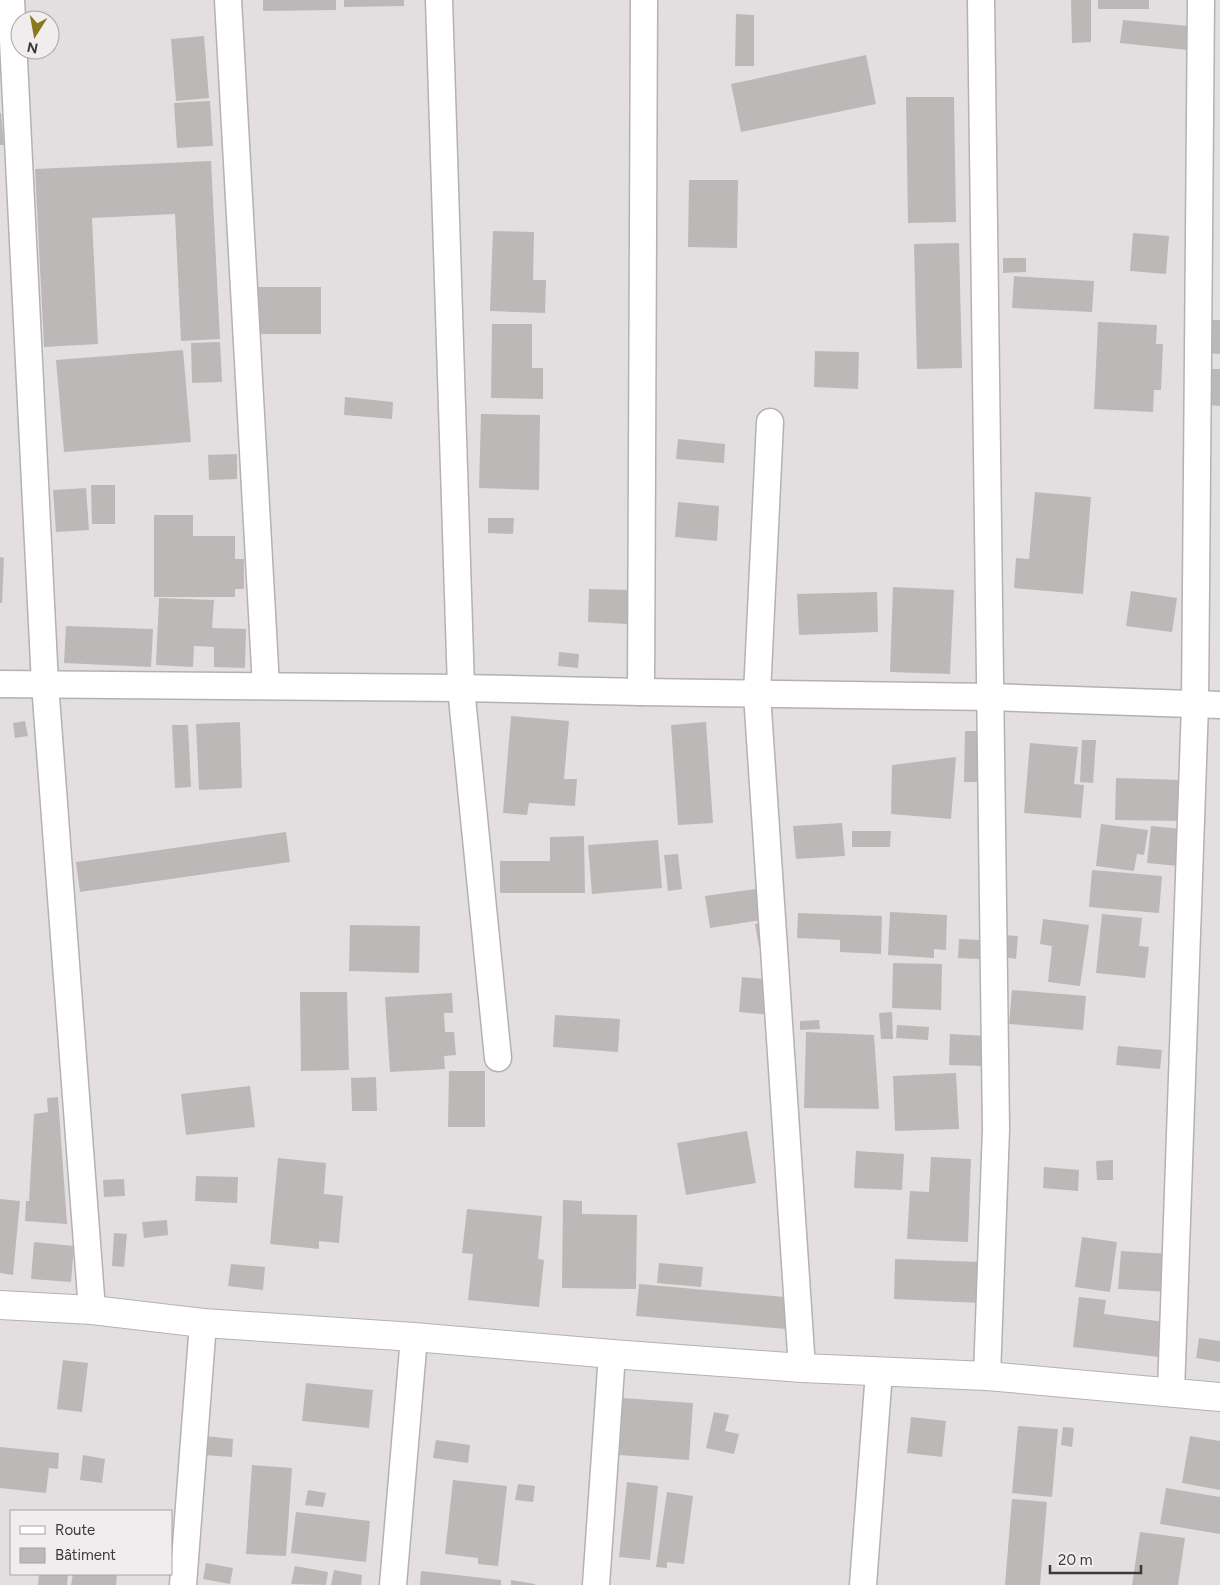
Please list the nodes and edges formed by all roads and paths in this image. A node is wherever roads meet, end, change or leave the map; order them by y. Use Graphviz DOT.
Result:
graph roads {
  1 [pos="11,0"];
  2 [pos="228,0"];
  3 [pos="439,0"];
  4 [pos="644,0"];
  5 [pos="981,0"];
  6 [pos="1201,0"];
  7 [pos="770,422"];
  8 [pos="0,684"];
  9 [pos="46,684"];
  10 [pos="266,686"];
  11 [pos="461,688"];
  12 [pos="641,692"];
  13 [pos="757,694"];
  14 [pos="990,697"];
  15 [pos="1208,705"];
  16 [pos="498,1058"];
  17 [pos="0,1305"];
  18 [pos="92,1310"];
  19 [pos="203,1323"];
  20 [pos="414,1336"];
  21 [pos="612,1354"];
  22 [pos="802,1368"];
  23 [pos="879,1372"];
  24 [pos="986,1376"];
  25 [pos="1171,1392"];
  26 [pos="1220,1397"];
  27 [pos="183,1585"];
  28 [pos="392,1585"];
  29 [pos="596,1585"];
  30 [pos="863,1585"];
  1 -- 9 [label="street"];
  2 -- 10 [label="street"];
  3 -- 11 [label="street"];
  4 -- 12 [label="street"];
  5 -- 14 [label="street"];
  6 -- 15 [label="street"];
  7 -- 13 [label="street"];
  8 -- 9 [label="street"];
  9 -- 10 [label="street"];
  9 -- 18 [label="street"];
  10 -- 11 [label="street"];
  11 -- 12 [label="street"];
  11 -- 16 [label="street"];
  12 -- 13 [label="street"];
  13 -- 14 [label="street"];
  13 -- 22 [label="street"];
  14 -- 15 [label="street"];
  14 -- 24 [label="street"];
  15 -- 25 [label="street"];
  17 -- 18 [label="highway"];
  18 -- 19 [label="highway"];
  19 -- 20 [label="highway"];
  19 -- 27 [label="street"];
  20 -- 21 [label="highway"];
  20 -- 28 [label="street"];
  21 -- 22 [label="highway"];
  21 -- 29 [label="street"];
  22 -- 23 [label="highway"];
  23 -- 24 [label="highway"];
  23 -- 30 [label="street"];
  24 -- 25 [label="highway"];
  25 -- 26 [label="highway"];
}
